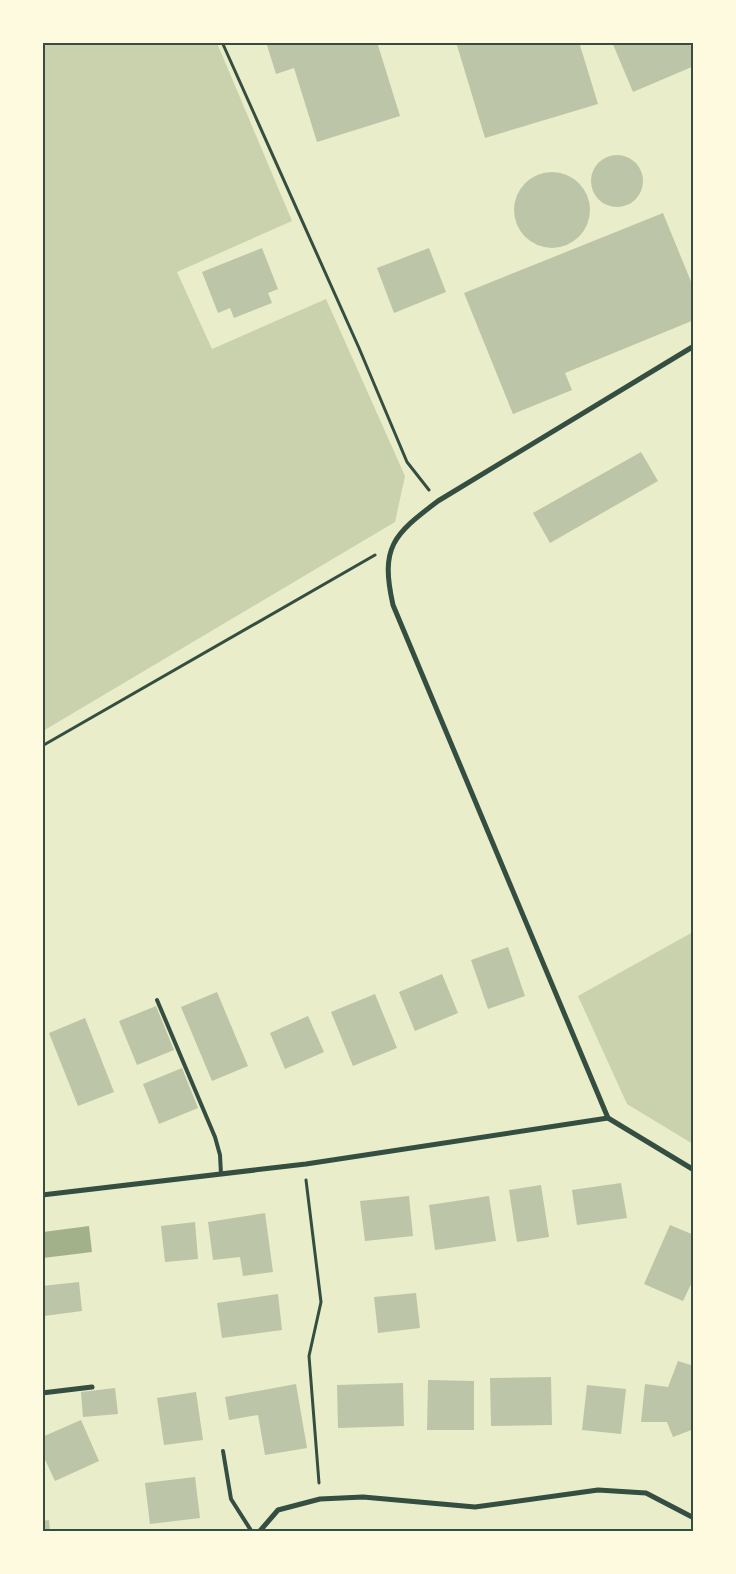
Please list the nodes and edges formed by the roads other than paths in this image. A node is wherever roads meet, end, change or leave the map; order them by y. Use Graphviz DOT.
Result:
graph roads {
  1 [pos="694,346"];
  2 [pos="157,1000"];
  3 [pos="608,1118"];
  4 [pos="694,1170"];
  5 [pos="222,1174"];
  6 [pos="42,1195"];
  7 [pos="92,1387"];
  8 [pos="42,1393"];
  9 [pos="224,1451"];
  10 [pos="694,1518"];
  11 [pos="252,1532"];
  12 [pos="259,1532"];
  1 -- 3 [label="street"];
  2 -- 5 [label="lane"];
  3 -- 4 [label="street"];
  3 -- 5 [label="street"];
  5 -- 6 [label="street"];
  7 -- 8 [label="street"];
  9 -- 11 [label="lane"];
  10 -- 12 [label="street"];
}
